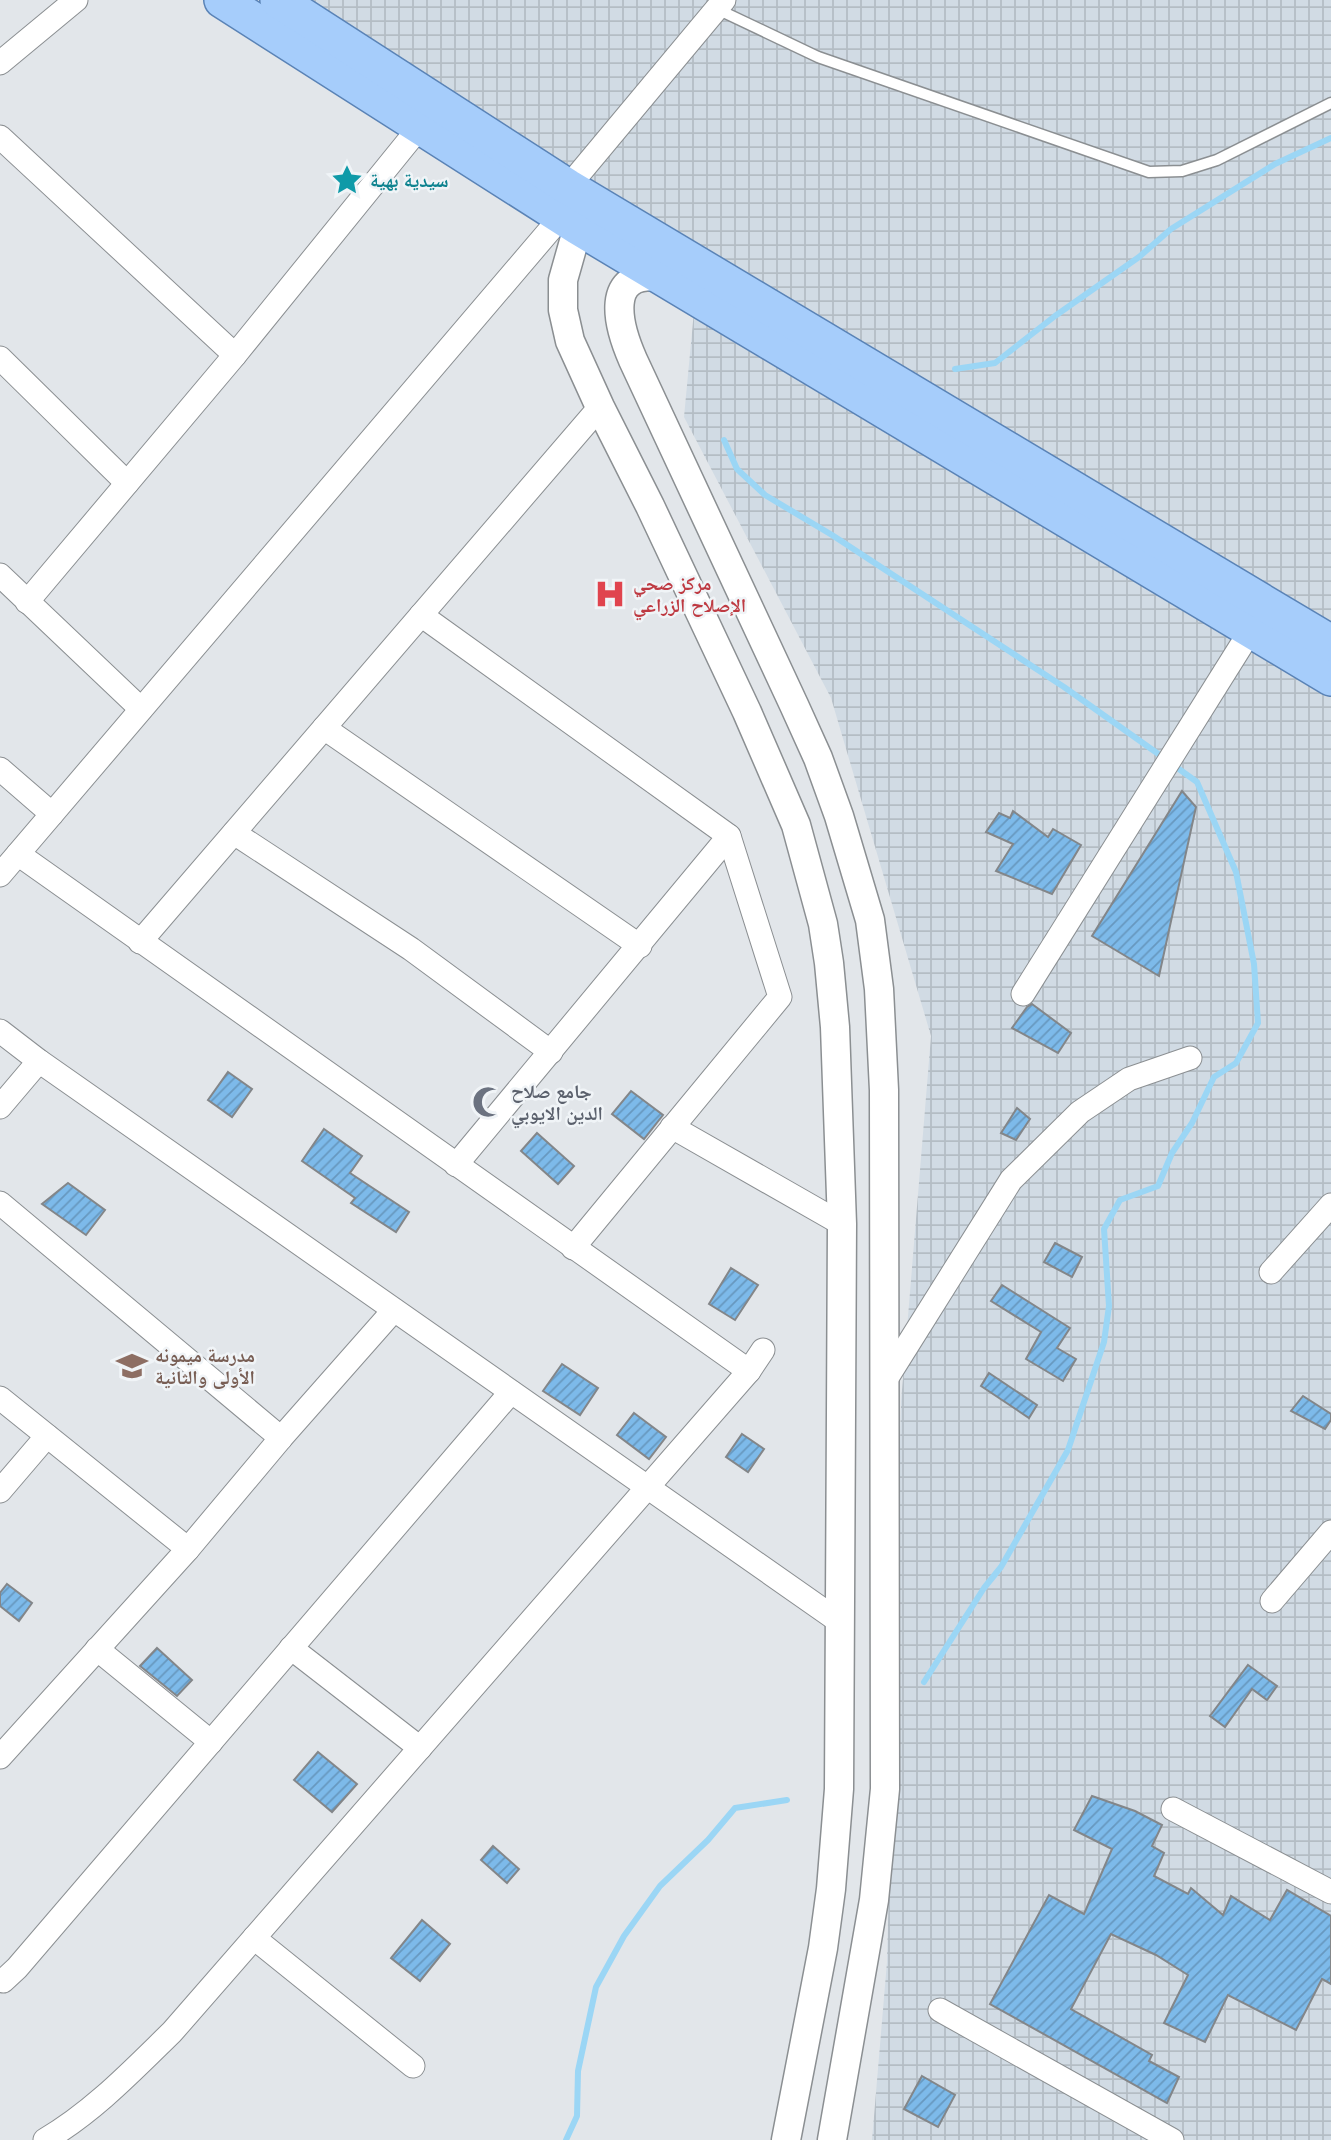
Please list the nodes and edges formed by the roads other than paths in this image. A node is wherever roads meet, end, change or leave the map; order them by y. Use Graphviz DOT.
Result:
graph roads {
  1 [pos="76,0"];
  2 [pos="222,0"];
  3 [pos="278,0"];
  4 [pos="715,3"];
  5 [pos="0,63"];
  6 [pos="1331,103"];
  7 [pos="419,128"];
  8 [pos="0,137"];
  9 [pos="569,211"];
  10 [pos="661,277"];
  11 [pos="235,355"];
  12 [pos="0,358"];
  13 [pos="600,407"];
  14 [pos="127,483"];
  15 [pos="0,575"];
  16 [pos="27,602"];
  17 [pos="421,615"];
  18 [pos="1251,630"];
  19 [pos="1331,643"];
  20 [pos="1331,678"];
  21 [pos="141,709"];
  22 [pos="324,728"];
  23 [pos="0,769"];
  24 [pos="52,814"];
  25 [pos="233,833"];
  26 [pos="729,836"];
  27 [pos="18,855"];
  28 [pos="0,875"];
  29 [pos="140,943"];
  30 [pos="640,946"];
  31 [pos="1023,994"];
  32 [pos="0,1031"];
  33 [pos="551,1052"];
  34 [pos="1190,1058"];
  35 [pos="39,1061"];
  36 [pos="0,1107"];
  37 [pos="672,1127"];
  38 [pos="456,1165"];
  39 [pos="0,1203"];
  40 [pos="1331,1205"];
  41 [pos="842,1224"];
  42 [pos="573,1248"];
  43 [pos="1271,1272"];
  44 [pos="394,1310"];
  45 [pos="763,1350"];
  46 [pos="749,1371"];
  47 [pos="885,1381"];
  48 [pos="511,1392"];
  49 [pos="0,1398"];
  50 [pos="47,1436"];
  51 [pos="281,1438"];
  52 [pos="647,1488"];
  53 [pos="0,1491"];
  54 [pos="1331,1532"];
  55 [pos="188,1549"];
  56 [pos="840,1568"];
  57 [pos="883,1578"];
  58 [pos="1272,1601"];
  59 [pos="840,1622"];
  60 [pos="291,1648"];
  61 [pos="97,1649"];
  62 [pos="211,1742"];
  63 [pos="420,1748"];
  64 [pos="0,1757"];
  65 [pos="1173,1809"];
  66 [pos="1331,1892"];
  67 [pos="254,1938"];
  68 [pos="0,1980"];
  69 [pos="940,2010"];
  70 [pos="413,2066"];
  71 [pos="44,2140"];
  72 [pos="786,2140"];
  73 [pos="832,2140"];
  74 [pos="1172,2140"];
  1 -- 5 [label="street"];
  2 -- 7 [label="main road"];
  3 -- 9 [label="main road"];
  4 -- 6 [label="lane"];
  4 -- 9 [label="street"];
  7 -- 9 [label="main road"];
  7 -- 11 [label="street"];
  8 -- 11 [label="street"];
  9 -- 10 [label="main road"];
  9 -- 13 [label="street"];
  9 -- 19 [label="main road"];
  9 -- 21 [label="street"];
  10 -- 18 [label="main road"];
  10 -- 47 [label="street"];
  11 -- 14 [label="street"];
  12 -- 14 [label="street"];
  13 -- 17 [label="street"];
  13 -- 41 [label="street"];
  14 -- 16 [label="street"];
  15 -- 16 [label="street"];
  16 -- 21 [label="street"];
  17 -- 22 [label="street"];
  17 -- 26 [label="street"];
  18 -- 20 [label="main road"];
  18 -- 31 [label="street"];
  21 -- 24 [label="street"];
  22 -- 25 [label="street"];
  22 -- 30 [label="street"];
  23 -- 24 [label="street"];
  24 -- 27 [label="street"];
  25 -- 29 [label="street"];
  25 -- 33 [label="street"];
  26 -- 30 [label="street"];
  26 -- 37 [label="street"];
  27 -- 28 [label="street"];
  27 -- 29 [label="street"];
  29 -- 38 [label="street"];
  30 -- 33 [label="street"];
  32 -- 35 [label="street"];
  33 -- 38 [label="street"];
  34 -- 47 [label="street"];
  35 -- 36 [label="street"];
  35 -- 44 [label="street"];
  37 -- 41 [label="street"];
  37 -- 42 [label="street"];
  38 -- 42 [label="street"];
  39 -- 51 [label="street"];
  40 -- 43 [label="street"];
  41 -- 56 [label="street"];
  42 -- 46 [label="street"];
  44 -- 48 [label="street"];
  44 -- 51 [label="street"];
  45 -- 46 [label="street"];
  46 -- 52 [label="street"];
  47 -- 57 [label="street"];
  48 -- 52 [label="street"];
  48 -- 60 [label="street"];
  49 -- 50 [label="street"];
  50 -- 53 [label="street"];
  50 -- 55 [label="street"];
  51 -- 55 [label="street"];
  52 -- 59 [label="street"];
  52 -- 63 [label="street"];
  54 -- 58 [label="street"];
  55 -- 61 [label="street"];
  56 -- 57 [label="street"];
  56 -- 59 [label="street"];
  57 -- 73 [label="street"];
  59 -- 72 [label="street"];
  60 -- 62 [label="street"];
  60 -- 63 [label="street"];
  61 -- 62 [label="street"];
  61 -- 64 [label="street"];
  62 -- 68 [label="street"];
  63 -- 67 [label="street"];
  65 -- 66 [label="street"];
  67 -- 70 [label="street"];
  67 -- 71 [label="street"];
  69 -- 74 [label="street"];
}
